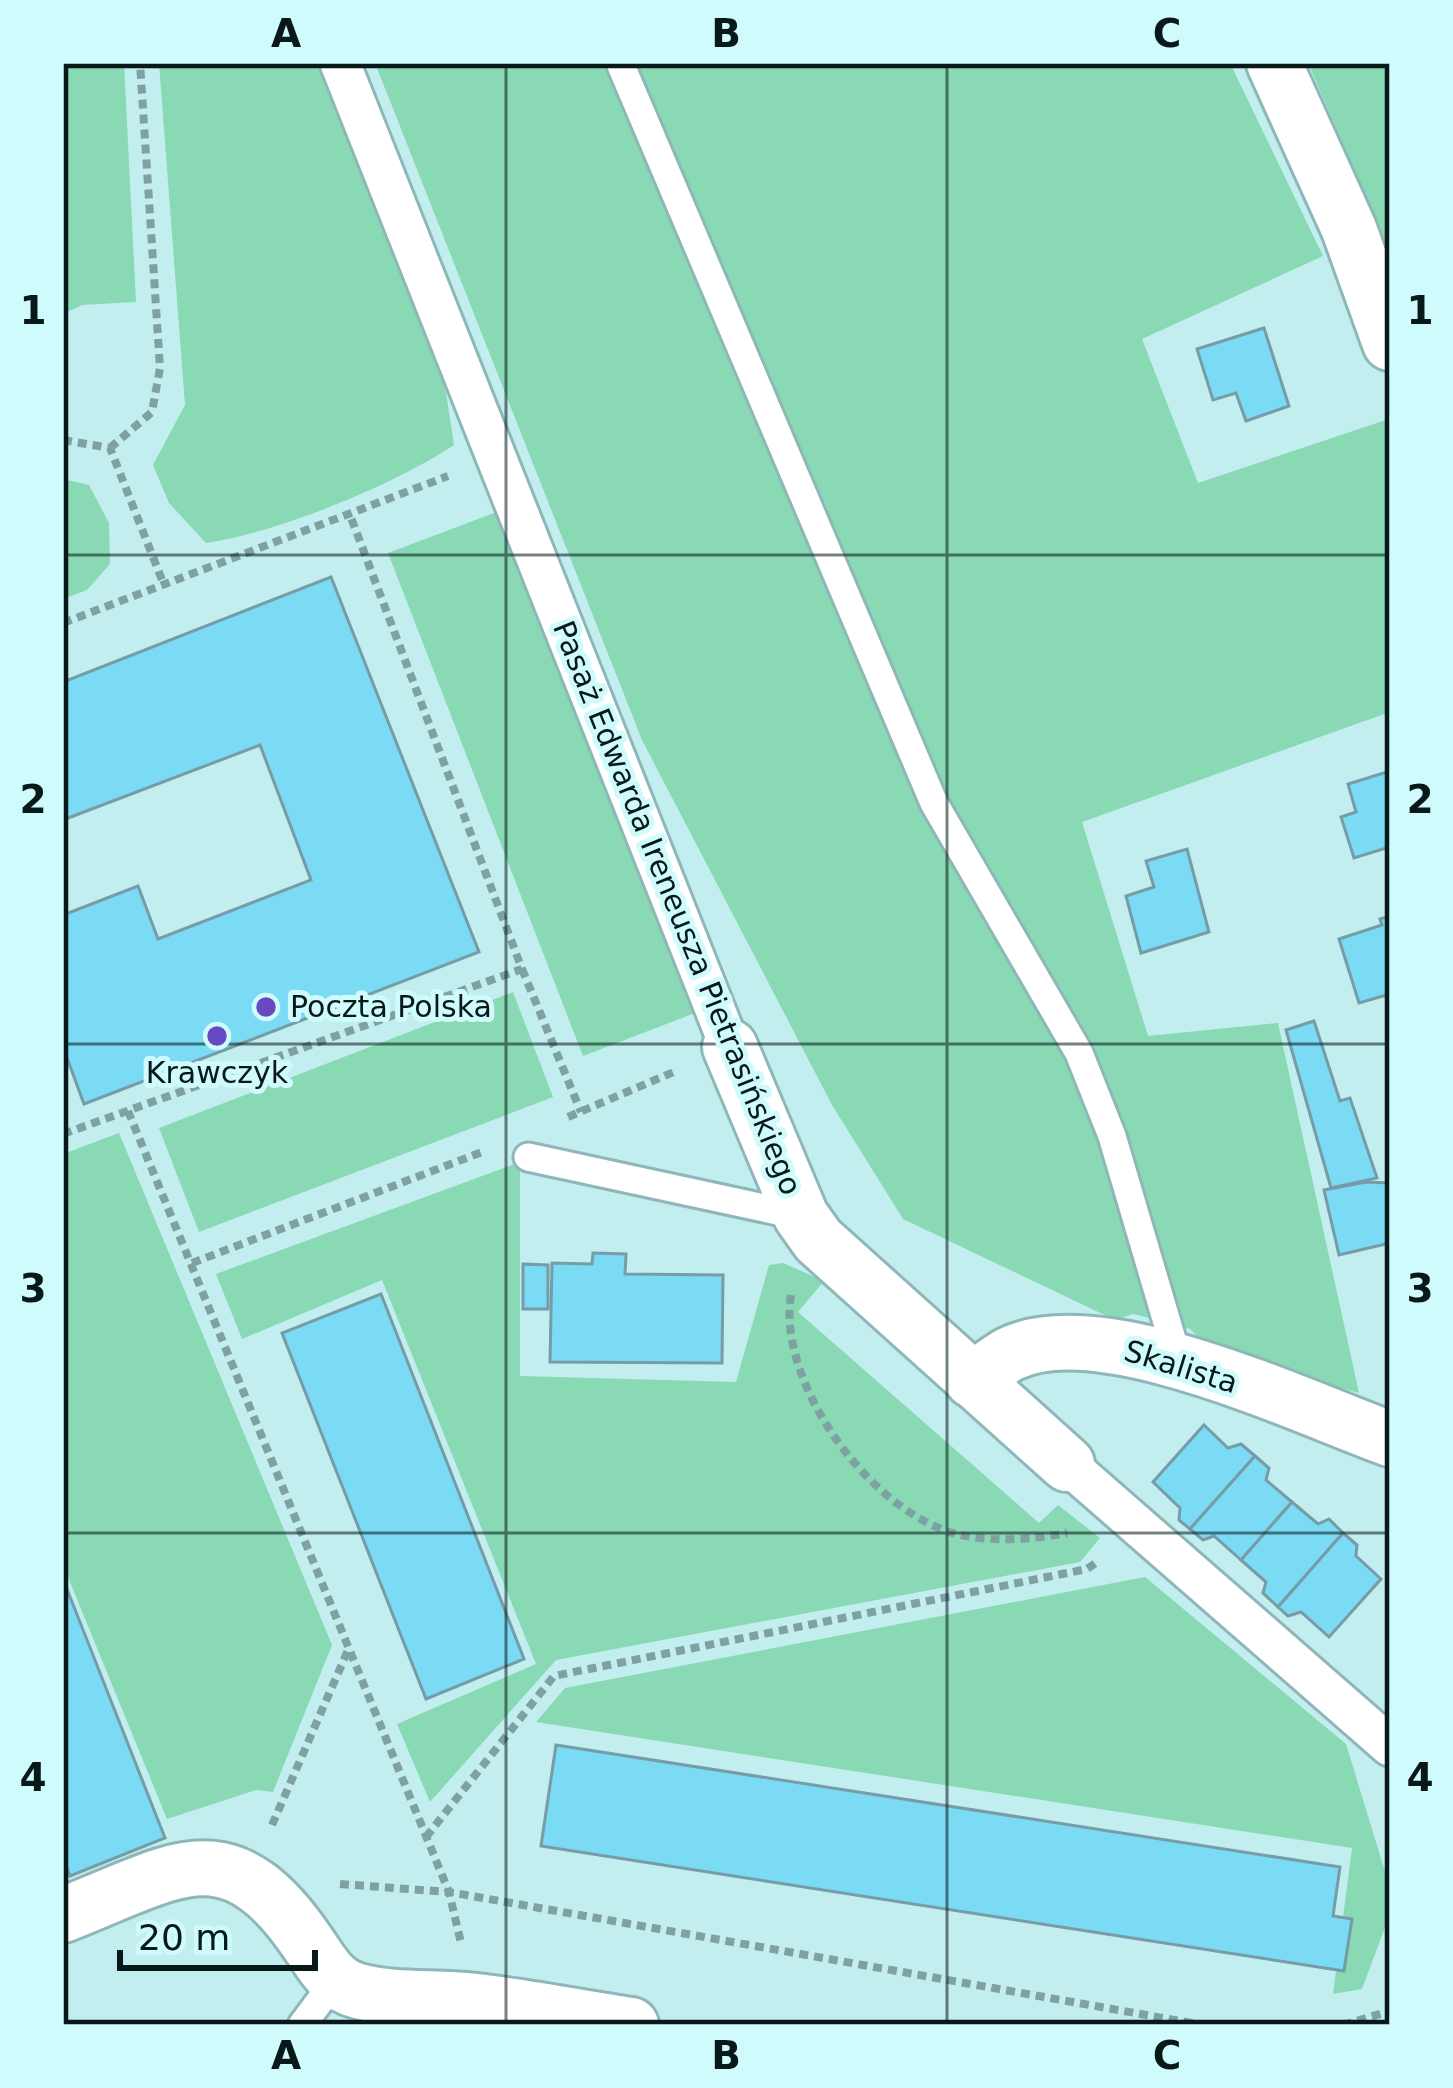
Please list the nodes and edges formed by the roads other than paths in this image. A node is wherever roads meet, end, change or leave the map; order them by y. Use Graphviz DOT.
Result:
graph roads {
  1 [pos="340,63"];
  2 [pos="620,63"];
  3 [pos="1274,63"];
  4 [pos="1390,343"];
  5 [pos="730,1047"];
  6 [pos="528,1157"];
  7 [pos="801,1216"];
  8 [pos="1179,1363"];
  9 [pos="972,1380"];
  10 [pos="1390,1438"];
  11 [pos="1067,1464"];
  12 [pos="1390,1745"];
  13 [pos="63,1915"];
  14 [pos="334,1982"];
  15 [pos="302,2025"];
  16 [pos="631,2025"];
  1 -- 5 [label="street, Pasaż Edwarda Ireneusza Pietrasińskiego"];
  2 -- 8 [label="lane"];
  3 -- 4 [label="street"];
  5 -- 7 [label="street, Pasaż Edwarda Ireneusza Pietrasińskiego"];
  6 -- 7 [label="lane"];
  7 -- 9 [label="street, Pasaż Edwarda Ireneusza Pietrasińskiego"];
  8 -- 9 [label="street, Skalista"];
  8 -- 10 [label="street, Skalista"];
  9 -- 11 [label="street, Pasaż Edwarda Ireneusza Pietrasińskiego"];
  11 -- 12 [label="street, Pasaż Edwarda Ireneusza Pietrasińskiego"];
  13 -- 14 [label="street"];
  14 -- 15 [label="lane"];
  14 -- 16 [label="street"];
}
